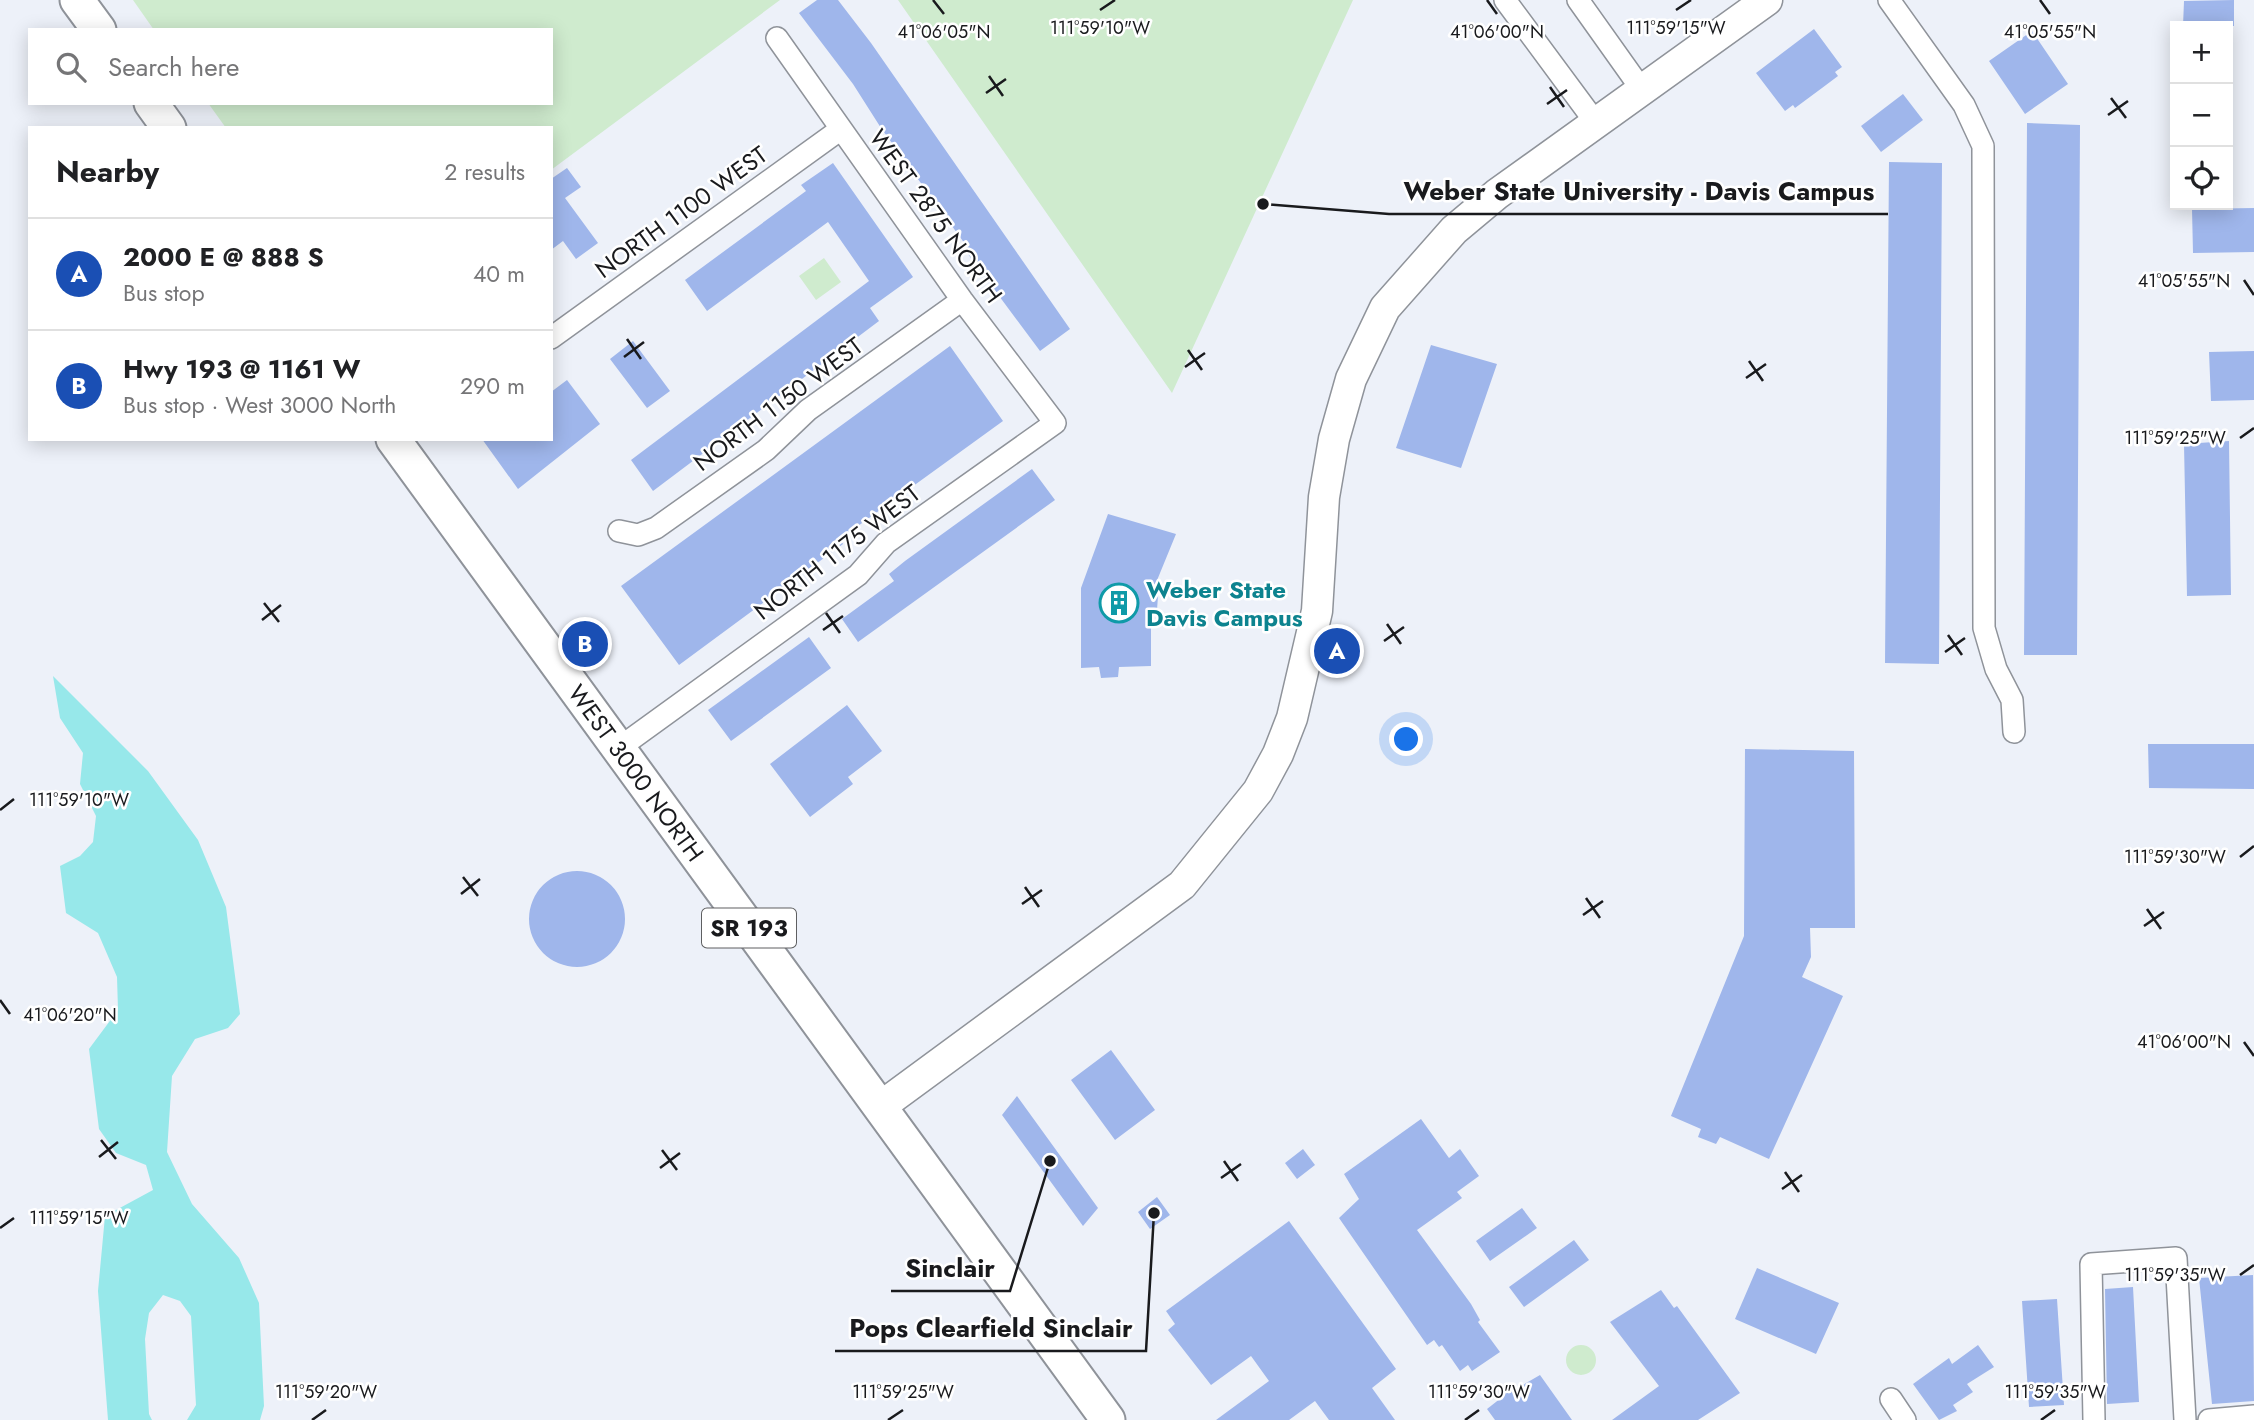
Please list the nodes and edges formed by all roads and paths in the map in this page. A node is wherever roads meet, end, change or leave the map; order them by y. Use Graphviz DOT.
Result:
graph roads {
  1 [pos="77,0"];
  2 [pos="1506,0"];
  3 [pos="1578,0"];
  4 [pos="1767,0"];
  5 [pos="1889,0"];
  6 [pos="98,28"];
  7 [pos="778,38"];
  8 [pos="1642,90"];
  9 [pos="152,105"];
  10 [pos="1596,123"];
  11 [pos="168,126"];
  12 [pos="841,129"];
  13 [pos="962,300"];
  14 [pos="553,337"];
  15 [pos="1055,423"];
  16 [pos="403,443"];
  17 [pos="620,531"];
  18 [pos="2014,732"];
  19 [pos="619,748"];
  20 [pos="880,1107"];
  21 [pos="1891,1399"];
  22 [pos="2254,1416"];
  23 [pos="1108,1420"];
  24 [pos="1905,1420"];
  25 [pos="2094,1420"];
  26 [pos="2185,1420"];
  27 [pos="2209,1420"];
  1 -- 6 [label="main road"];
  2 -- 10 [label="street"];
  3 -- 8 [label="street"];
  4 -- 8 [label="street"];
  5 -- 18 [label="street"];
  7 -- 12 [label="street, WEST 2875 NORTH"];
  8 -- 10 [label="street"];
  9 -- 11 [label="main road"];
  10 -- 20 [label="street"];
  12 -- 13 [label="street, WEST 2875 NORTH"];
  12 -- 14 [label="street, NORTH 1100 WEST"];
  13 -- 15 [label="street, WEST 2875 NORTH"];
  13 -- 17 [label="street, NORTH 1150 WEST"];
  15 -- 19 [label="street, NORTH 1175 WEST"];
  16 -- 19 [label="main road, WEST 3000 NORTH / SR 193"];
  19 -- 20 [label="main road, WEST 3000 NORTH / SR 193"];
  20 -- 23 [label="main road, SR 193"];
  21 -- 24 [label="street"];
  22 -- 27 [label="street"];
  25 -- 26 [label="street"];
}
